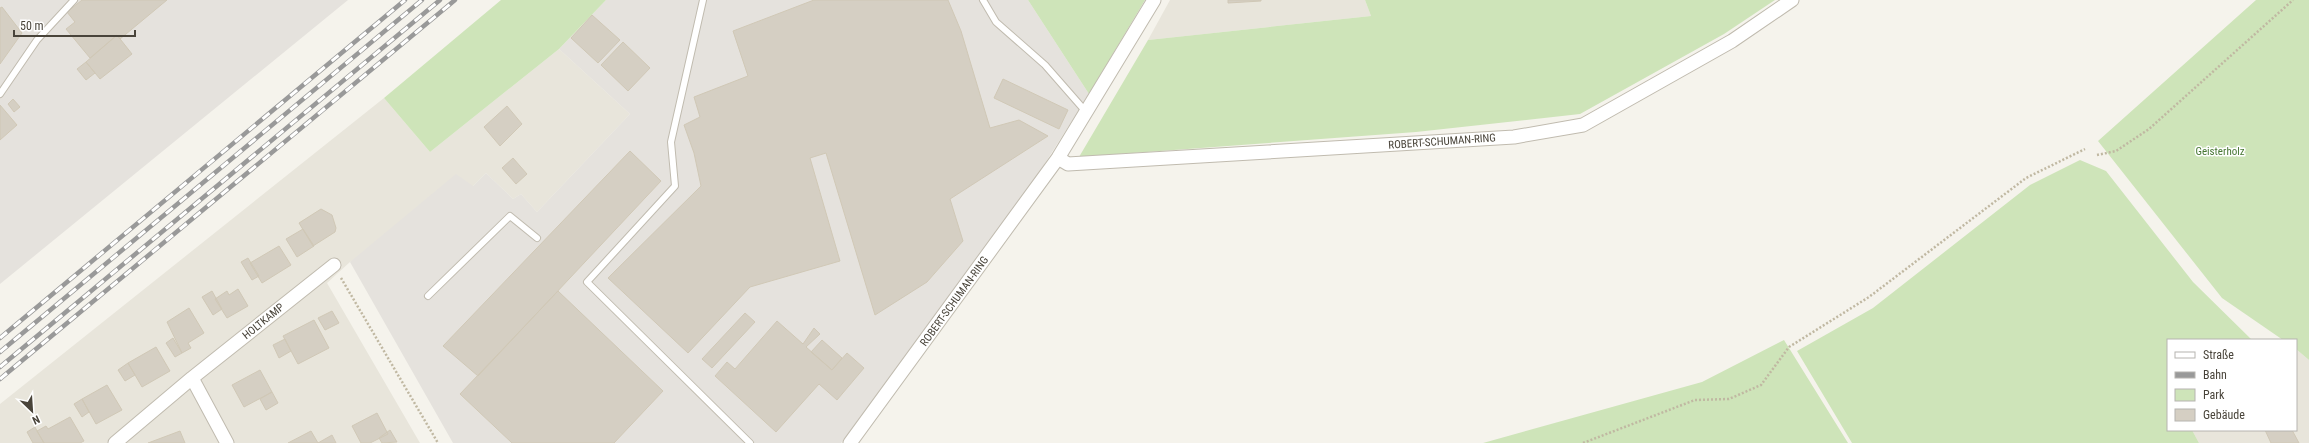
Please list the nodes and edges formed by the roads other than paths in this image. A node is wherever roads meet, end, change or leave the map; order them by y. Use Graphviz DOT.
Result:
graph roads {
  1 [pos="74,0"];
  2 [pos="702,0"];
  3 [pos="983,0"];
  4 [pos="1154,0"];
  5 [pos="1792,0"];
  6 [pos="0,94"];
  7 [pos="1087,114"];
  8 [pos="1058,158"];
  9 [pos="537,238"];
  10 [pos="334,265"];
  11 [pos="428,296"];
  12 [pos="192,378"];
  13 [pos="115,443"];
  14 [pos="227,443"];
  15 [pos="750,443"];
  16 [pos="850,443"];
  1 -- 6 [label="lane"];
  2 -- 15 [label="lane"];
  3 -- 7 [label="lane"];
  4 -- 7 [label="street, ROBERT-SCHUMAN-RING"];
  5 -- 8 [label="street, ROBERT-SCHUMAN-RING"];
  7 -- 8 [label="street, ROBERT-SCHUMAN-RING"];
  8 -- 16 [label="street, ROBERT-SCHUMAN-RING"];
  9 -- 11 [label="lane"];
  10 -- 12 [label="street, HOLTKAMP"];
  12 -- 13 [label="street, HOLTKAMP"];
  12 -- 14 [label="street"];
}
